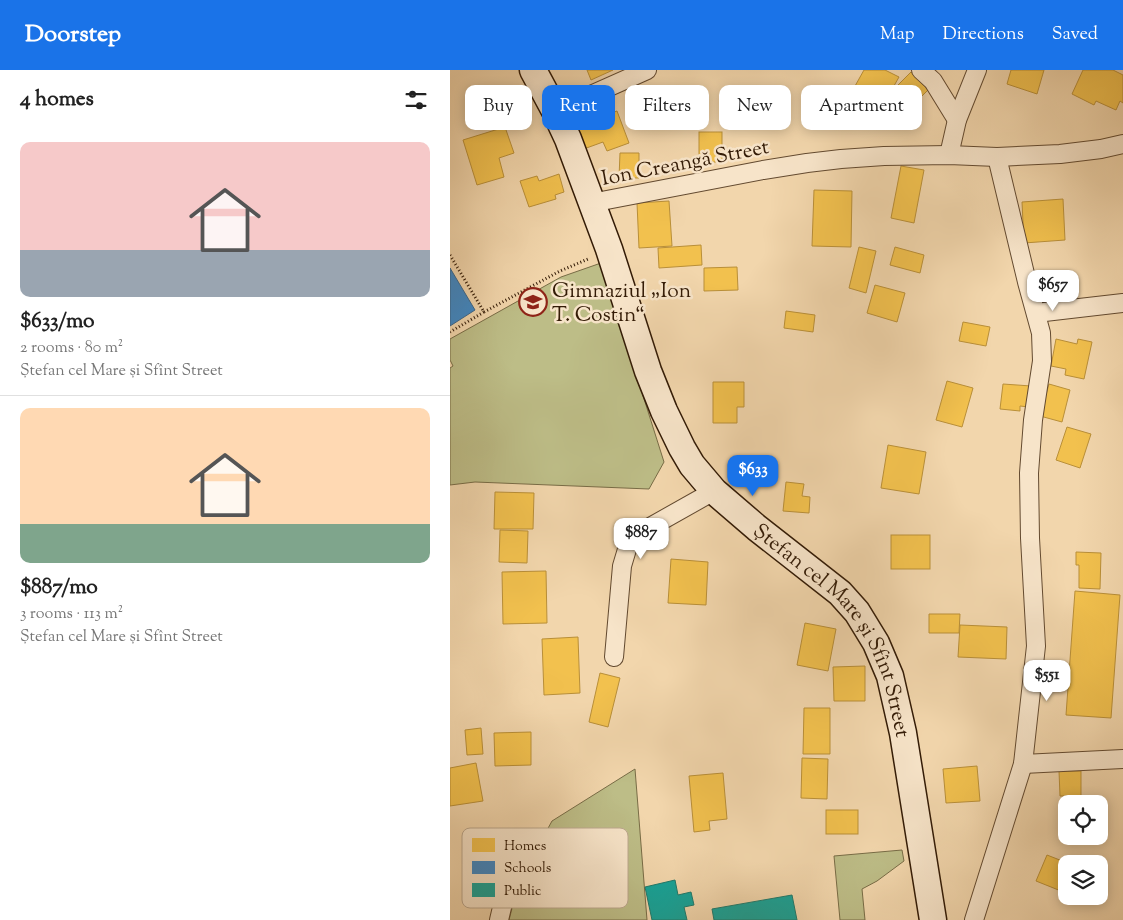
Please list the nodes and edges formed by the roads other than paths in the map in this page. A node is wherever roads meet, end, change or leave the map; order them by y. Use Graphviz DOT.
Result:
graph roads {
  1 [pos="533,70"];
  2 [pos="647,70"];
  3 [pos="921,70"];
  4 [pos="977,70"];
  5 [pos="614,85"];
  6 [pos="542,86"];
  7 [pos="957,120"];
  8 [pos="564,130"];
  9 [pos="1123,144"];
  10 [pos="949,155"];
  11 [pos="997,157"];
  12 [pos="591,203"];
  13 [pos="1123,303"];
  14 [pos="1036,313"];
  15 [pos="714,491"];
  16 [pos="614,657"];
  17 [pos="1123,759"];
  18 [pos="1023,764"];
  19 [pos="933,920"];
  20 [pos="974,920"];
  1 -- 6 [label="street, Ștefan cel Mare și Sfînt Street"];
  2 -- 5 [label="street"];
  3 -- 7 [label="street"];
  4 -- 7 [label="street"];
  7 -- 10 [label="street"];
  8 -- 12 [label="street, Ștefan cel Mare și Sfînt Street"];
  9 -- 11 [label="street, Ion Creangă Street"];
  10 -- 11 [label="street, Ion Creangă Street"];
  10 -- 12 [label="street, Ion Creangă Street"];
  11 -- 14 [label="street"];
  12 -- 15 [label="street, Ștefan cel Mare și Sfînt Street"];
  13 -- 14 [label="street"];
  14 -- 18 [label="street"];
  15 -- 16 [label="street"];
  15 -- 19 [label="street, Ștefan cel Mare și Sfînt Street"];
  17 -- 18 [label="street"];
  18 -- 20 [label="street"];
}
